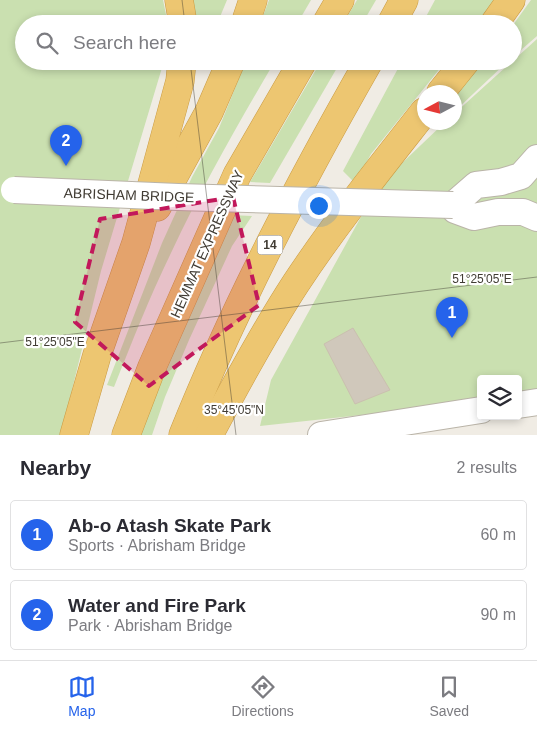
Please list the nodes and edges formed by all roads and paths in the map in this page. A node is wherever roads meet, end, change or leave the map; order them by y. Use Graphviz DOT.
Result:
graph roads {
  1 [pos="179,0"];
  2 [pos="253,0"];
  3 [pos="340,0"];
  4 [pos="404,0"];
  5 [pos="512,0"];
  6 [pos="181,15"];
  7 [pos="248,15"];
  8 [pos="331,15"];
  9 [pos="396,15"];
  10 [pos="501,15"];
  11 [pos="181,70"];
  12 [pos="227,70"];
  13 [pos="298,70"];
  14 [pos="365,70"];
  15 [pos="459,70"];
  16 [pos="447,85"];
  17 [pos="417,121"];
  18 [pos="537,158"];
  19 [pos="7,190"];
  20 [pos="453,205"];
  21 [pos="537,218"];
  22 [pos="136,243"];
  23 [pos="537,402"];
  24 [pos="522,404"];
  25 [pos="477,411"];
  26 [pos="74,435"];
  27 [pos="126,435"];
  28 [pos="184,435"];
  29 [pos="209,435"];
  30 [pos="321,435"];
  1 -- 6 [label="highway"];
  2 -- 7 [label="highway"];
  3 -- 8 [label="highway"];
  4 -- 9 [label="highway"];
  5 -- 10 [label="highway"];
  11 -- 22 [label="highway"];
  12 -- 22 [label="highway"];
  13 -- 27 [label="highway, HEMMAT EXPRESSWAY"];
  14 -- 28 [label="highway, 14"];
  15 -- 16 [label="highway"];
  17 -- 29 [label="highway"];
  18 -- 20 [label="street"];
  19 -- 20 [label="street, ABRISHAM BRIDGE, bridge"];
  20 -- 21 [label="street"];
  22 -- 26 [label="highway"];
  23 -- 24 [label="street"];
  25 -- 30 [label="street"];
}
